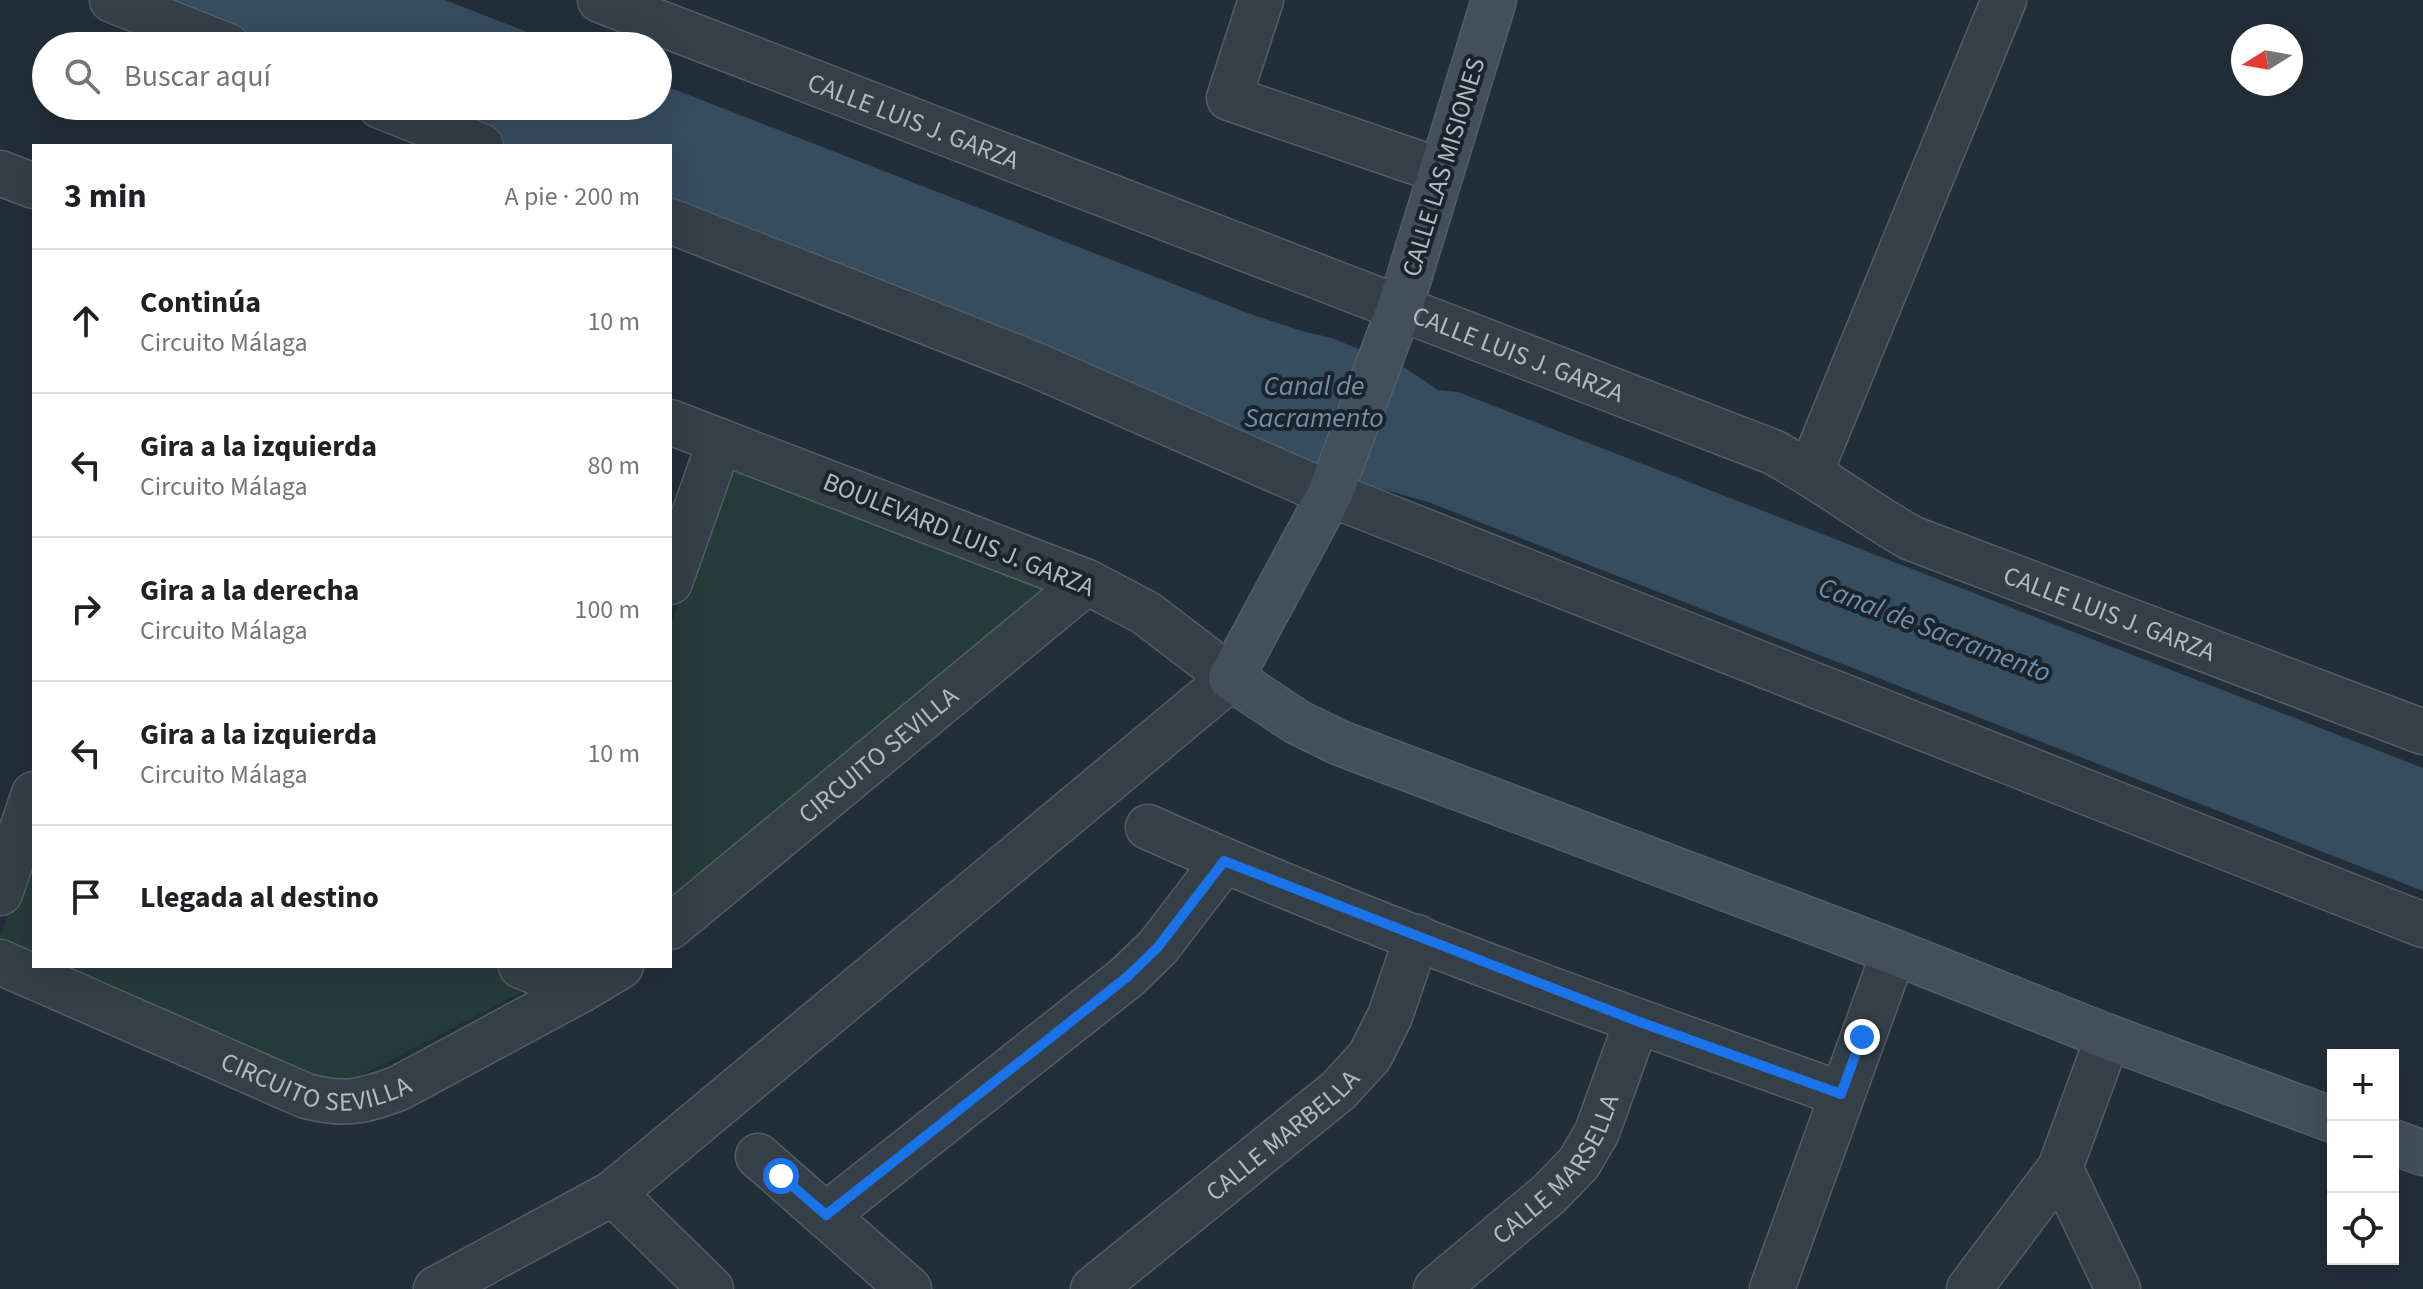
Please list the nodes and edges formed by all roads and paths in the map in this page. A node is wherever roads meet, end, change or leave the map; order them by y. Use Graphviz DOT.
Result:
graph roads {
  1 [pos="112,0"];
  2 [pos="600,0"];
  3 [pos="1261,0"];
  4 [pos="1494,0"];
  5 [pos="2004,0"];
  6 [pos="193,32"];
  7 [pos="415,120"];
  8 [pos="476,144"];
  9 [pos="1441,171"];
  10 [pos="0,173"];
  11 [pos="32,185"];
  12 [pos="672,222"];
  13 [pos="1395,320"];
  14 [pos="672,423"];
  15 [pos="720,441"];
  16 [pos="1810,473"];
  17 [pos="1333,485"];
  18 [pos="672,576"];
  19 [pos="1087,582"];
  20 [pos="1231,678"];
  21 [pos="2423,732"];
  22 [pos="32,800"];
  23 [pos="1148,827"];
  24 [pos="1224,861"];
  25 [pos="0,893"];
  26 [pos="672,925"];
  27 [pos="2423,925"];
  28 [pos="1417,937"];
  29 [pos="1894,952"];
  30 [pos="0,962"];
  31 [pos="529,968"];
  32 [pos="618,968"];
  33 [pos="581,990"];
  34 [pos="1637,1021"];
  35 [pos="2108,1037"];
  36 [pos="1841,1094"];
  37 [pos="2327,1118"];
  38 [pos="2399,1144"];
  39 [pos="2423,1153"];
  40 [pos="758,1156"];
  41 [pos="2060,1168"];
  42 [pos="613,1193"];
  43 [pos="826,1215"];
  44 [pos="436,1289"];
  45 [pos="711,1289"];
  46 [pos="909,1289"];
  47 [pos="1093,1289"];
  48 [pos="1436,1289"];
  49 [pos="1772,1289"];
  50 [pos="1969,1289"];
  51 [pos="2118,1289"];
  1 -- 6 [label="street"];
  2 -- 13 [label="street, CALLE LUIS J. GARZA"];
  3 -- 9 [label="street"];
  4 -- 9 [label="street, CALLE LAS MISIONES"];
  5 -- 16 [label="street"];
  7 -- 8 [label="street"];
  9 -- 13 [label="street, CALLE LAS MISIONES"];
  10 -- 11 [label="street"];
  12 -- 17 [label="street"];
  13 -- 16 [label="street, CALLE LUIS J. GARZA"];
  13 -- 17 [label="street, CALLE LAS MISIONES"];
  14 -- 15 [label="street, BOULEVARD LUIS J. GARZA"];
  15 -- 18 [label="street"];
  15 -- 19 [label="street, BOULEVARD LUIS J. GARZA"];
  16 -- 21 [label="street, CALLE LUIS J. GARZA"];
  17 -- 20 [label="street, CALLE LAS MISIONES"];
  17 -- 27 [label="street"];
  19 -- 20 [label="street, BOULEVARD LUIS J. GARZA"];
  19 -- 26 [label="street, CIRCUITO SEVILLA"];
  20 -- 29 [label="street"];
  20 -- 42 [label="street"];
  22 -- 25 [label="street"];
  23 -- 24 [label="street"];
  24 -- 28 [label="street"];
  24 -- 43 [label="street"];
  28 -- 34 [label="street"];
  28 -- 47 [label="street, CALLE MARBELLA"];
  29 -- 35 [label="street"];
  29 -- 36 [label="street"];
  30 -- 33 [label="street, CIRCUITO SEVILLA"];
  31 -- 33 [label="street"];
  32 -- 33 [label="street, CIRCUITO SEVILLA"];
  34 -- 36 [label="street"];
  34 -- 48 [label="street, CALLE MARSELLA"];
  35 -- 37 [label="street"];
  35 -- 41 [label="street"];
  36 -- 49 [label="street"];
  38 -- 39 [label="street"];
  40 -- 43 [label="street"];
  41 -- 50 [label="street"];
  41 -- 51 [label="street"];
  42 -- 44 [label="street"];
  42 -- 45 [label="street"];
  43 -- 46 [label="street"];
}
